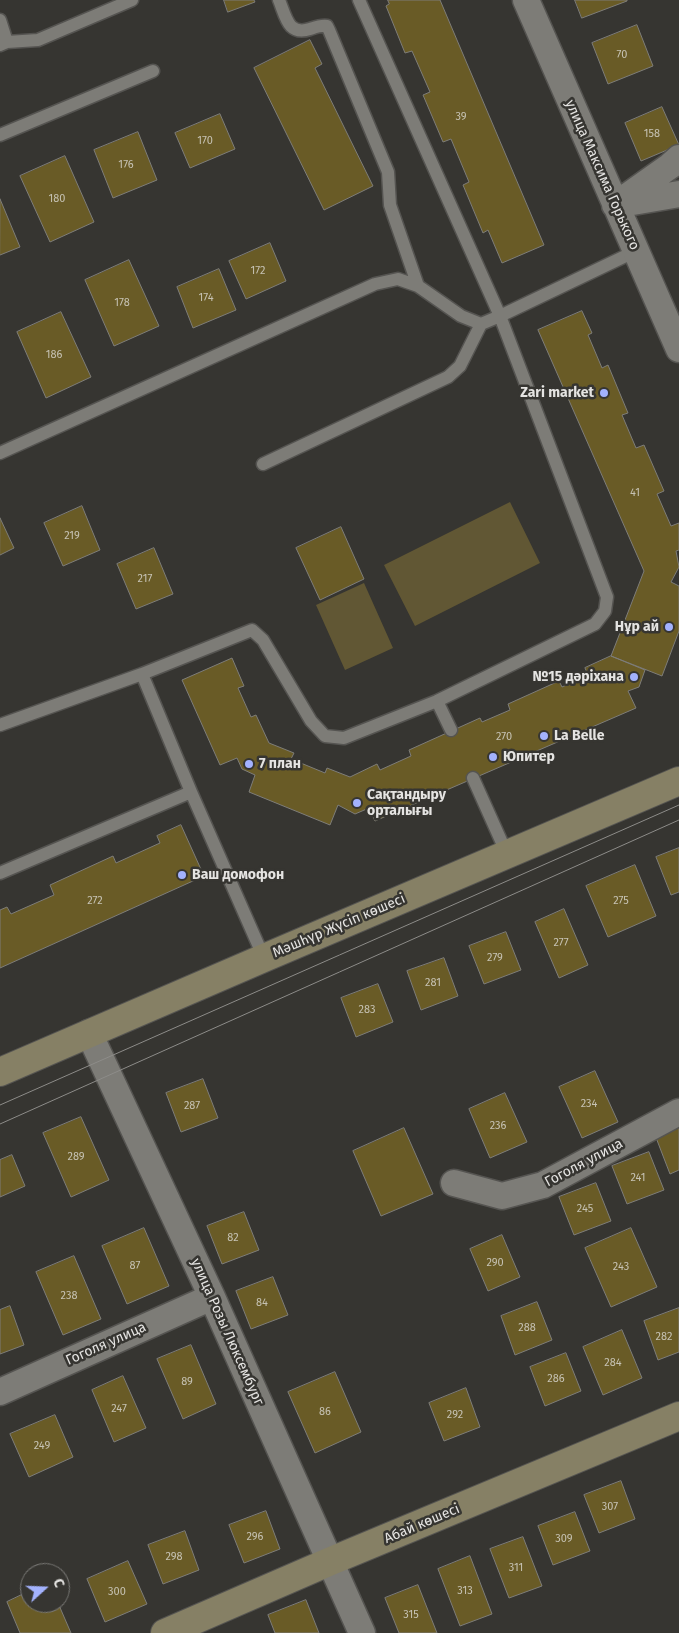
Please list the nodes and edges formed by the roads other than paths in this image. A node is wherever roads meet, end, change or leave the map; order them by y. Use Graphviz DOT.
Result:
graph roads {
  1 [pos="132,0"];
  2 [pos="279,0"];
  3 [pos="359,0"];
  4 [pos="526,0"];
  5 [pos="0,20"];
  6 [pos="3,44"];
  7 [pos="153,71"];
  8 [pos="0,135"];
  9 [pos="679,158"];
  10 [pos="679,194"];
  11 [pos="615,204"];
  12 [pos="636,251"];
  13 [pos="418,286"];
  14 [pos="500,316"];
  15 [pos="481,324"];
  16 [pos="679,349"];
  17 [pos="0,453"];
  18 [pos="263,464"];
  19 [pos="142,674"];
  20 [pos="437,701"];
  21 [pos="0,725"];
  22 [pos="451,730"];
  23 [pos="473,778"];
  24 [pos="679,782"];
  25 [pos="190,792"];
  26 [pos="506,854"];
  27 [pos="0,873"];
  28 [pos="264,958"];
  29 [pos="89,1033"];
  30 [pos="0,1072"];
  31 [pos="679,1112"];
  32 [pos="454,1184"];
  33 [pos="212,1297"];
  34 [pos="0,1392"];
  35 [pos="679,1416"];
  36 [pos="331,1561"];
  37 [pos="165,1633"];
  38 [pos="362,1633"];
  1 -- 6 [label="lane"];
  2 -- 13 [label="lane"];
  3 -- 14 [label="lane"];
  4 -- 11 [label="street, улица Максима Горького"];
  5 -- 6 [label="lane"];
  7 -- 8 [label="lane"];
  9 -- 11 [label="street"];
  10 -- 11 [label="street"];
  11 -- 12 [label="street, улица Максима Горького"];
  12 -- 14 [label="lane"];
  12 -- 16 [label="street, улица Максима Горького"];
  13 -- 15 [label="lane"];
  13 -- 17 [label="lane"];
  14 -- 15 [label="lane"];
  14 -- 20 [label="lane"];
  15 -- 18 [label="lane"];
  19 -- 20 [label="lane"];
  19 -- 21 [label="lane"];
  19 -- 25 [label="lane"];
  20 -- 22 [label="lane"];
  23 -- 26 [label="lane"];
  24 -- 26 [label="street, Мәшһүр Жүсіп көшесі"];
  25 -- 27 [label="lane"];
  25 -- 28 [label="lane"];
  26 -- 28 [label="street, Мәшһүр Жүсіп көшесі"];
  28 -- 29 [label="street, Мәшһүр Жүсіп көшесі"];
  29 -- 30 [label="street, Мәшһүр Жүсіп көшесі"];
  29 -- 33 [label="street, улица Розы Люксембург"];
  31 -- 32 [label="street, Гоголя улица"];
  33 -- 34 [label="street, Гоголя улица"];
  33 -- 36 [label="street, улица Розы Люксембург"];
  35 -- 36 [label="street, Абай көшесі"];
  36 -- 37 [label="street, Абай көшесі"];
  36 -- 38 [label="street, улица Розы Люксембург"];
}
